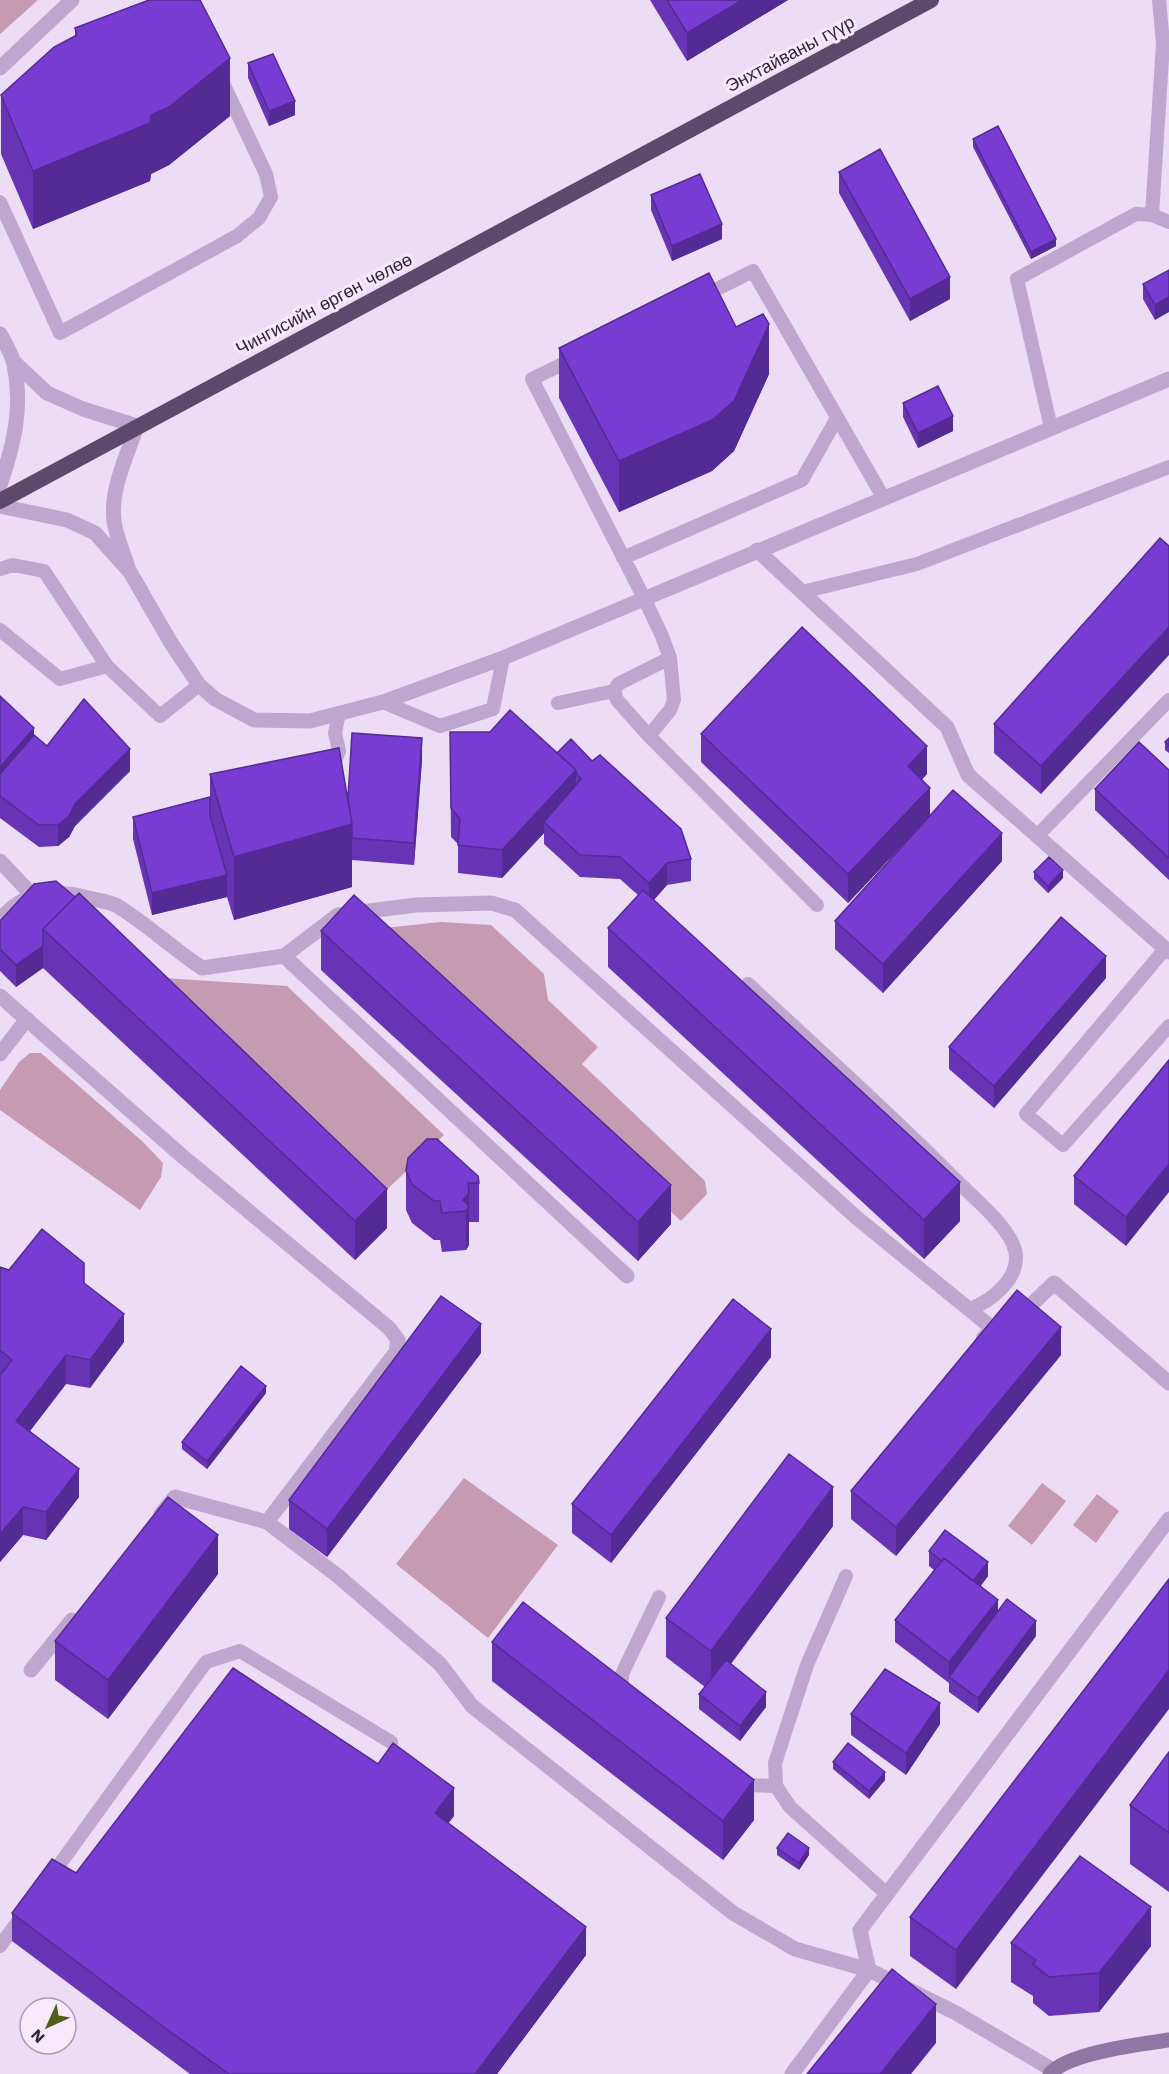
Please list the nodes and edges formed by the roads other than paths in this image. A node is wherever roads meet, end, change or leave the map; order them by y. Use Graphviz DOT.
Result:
graph roads {
  1 [pos="72,0"];
  2 [pos="931,0"];
  3 [pos="1159,0"];
  4 [pos="1,64"];
  5 [pos="216,69"];
  6 [pos="666,142"];
  7 [pos="0,202"];
  8 [pos="1152,215"];
  9 [pos="1169,222"];
  10 [pos="690,302"];
  11 [pos="0,334"];
  12 [pos="588,352"];
  13 [pos="14,362"];
  14 [pos="1169,379"];
  15 [pos="837,418"];
  16 [pos="137,426"];
  17 [pos="1051,428"];
  18 [pos="1169,467"];
  19 [pos="0,485"];
  20 [pos="883,497"];
  21 [pos="0,501"];
  22 [pos="0,506"];
  23 [pos="757,550"];
  24 [pos="623,558"];
  25 [pos="0,568"];
  26 [pos="130,572"];
  27 [pos="802,592"];
  28 [pos="644,598"];
  29 [pos="0,630"];
  30 [pos="503,658"];
  31 [pos="670,658"];
  32 [pos="107,666"];
  33 [pos="199,685"];
  34 [pos="614,691"];
  35 [pos="1169,700"];
  36 [pos="383,702"];
  37 [pos="558,703"];
  38 [pos="339,713"];
  39 [pos="649,736"];
  40 [pos="331,773"];
  41 [pos="1037,836"];
  42 [pos="0,861"];
  43 [pos="32,895"];
  44 [pos="816,905"];
  45 [pos="0,920"];
  46 [pos="1167,951"];
  47 [pos="284,956"];
  48 [pos="748,984"];
  49 [pos="0,996"];
  50 [pos="27,1019"];
  51 [pos="1169,1026"];
  52 [pos="0,1054"];
  53 [pos="627,1276"];
  54 [pos="969,1310"];
  55 [pos="992,1328"];
  56 [pos="970,1355"];
  57 [pos="1169,1383"];
  58 [pos="1169,1519"];
  59 [pos="267,1522"];
  60 [pos="152,1524"];
  61 [pos="846,1576"];
  62 [pos="659,1597"];
  63 [pos="84,1606"];
  64 [pos="31,1670"];
  65 [pos="632,1700"];
  66 [pos="391,1742"];
  67 [pos="726,1771"];
  68 [pos="776,1786"];
  69 [pos="41,1889"];
  70 [pos="887,1894"];
  71 [pos="27,1908"];
  72 [pos="0,1946"];
  73 [pos="869,1970"];
  74 [pos="1168,2039"];
  75 [pos="1052,2072"];
  76 [pos="792,2074"];
  1 -- 4 [label="street"];
  2 -- 6 [label="highway, Энхтайваны гүүр"];
  3 -- 8 [label="lane"];
  5 -- 7 [label="lane"];
  6 -- 16 [label="highway, Чингисийн өргөн чөлөө"];
  8 -- 9 [label="lane"];
  8 -- 17 [label="lane"];
  10 -- 15 [label="lane"];
  11 -- 13 [label="street"];
  12 -- 24 [label="lane"];
  13 -- 16 [label="street"];
  13 -- 19 [label="street"];
  14 -- 17 [label="street"];
  15 -- 20 [label="lane"];
  15 -- 24 [label="lane"];
  16 -- 21 [label="highway, Чингисийн өргөн чөлөө"];
  16 -- 26 [label="street"];
  17 -- 20 [label="street"];
  18 -- 27 [label="lane"];
  20 -- 23 [label="street"];
  22 -- 26 [label="street"];
  23 -- 27 [label="street"];
  23 -- 28 [label="street"];
  24 -- 28 [label="lane"];
  25 -- 32 [label="lane"];
  26 -- 33 [label="street"];
  27 -- 41 [label="street"];
  28 -- 30 [label="street"];
  28 -- 31 [label="lane"];
  29 -- 32 [label="lane"];
  30 -- 36 [label="street"];
  30 -- 36 [label="lane"];
  31 -- 34 [label="lane"];
  31 -- 39 [label="lane"];
  32 -- 33 [label="lane"];
  33 -- 38 [label="street"];
  34 -- 37 [label="lane"];
  34 -- 39 [label="lane"];
  35 -- 41 [label="lane"];
  36 -- 38 [label="street"];
  38 -- 40 [label="lane"];
  39 -- 44 [label="lane"];
  41 -- 46 [label="street"];
  42 -- 43 [label="street"];
  43 -- 45 [label="street"];
  43 -- 47 [label="street"];
  46 -- 51 [label="lane"];
  47 -- 53 [label="street"];
  47 -- 54 [label="street"];
  48 -- 54 [label="lane"];
  49 -- 50 [label="street"];
  50 -- 52 [label="street"];
  50 -- 59 [label="street"];
  54 -- 55 [label="street"];
  55 -- 56 [label="street"];
  55 -- 57 [label="street"];
  58 -- 70 [label="street"];
  59 -- 60 [label="street"];
  59 -- 73 [label="street"];
  61 -- 68 [label="lane"];
  62 -- 65 [label="lane"];
  63 -- 64 [label="street"];
  66 -- 69 [label="lane"];
  67 -- 68 [label="lane"];
  68 -- 70 [label="lane"];
  70 -- 73 [label="street"];
  71 -- 72 [label="lane"];
  73 -- 75 [label="street"];
  73 -- 76 [label="street"];
  74 -- 75 [label="main road"];
}
